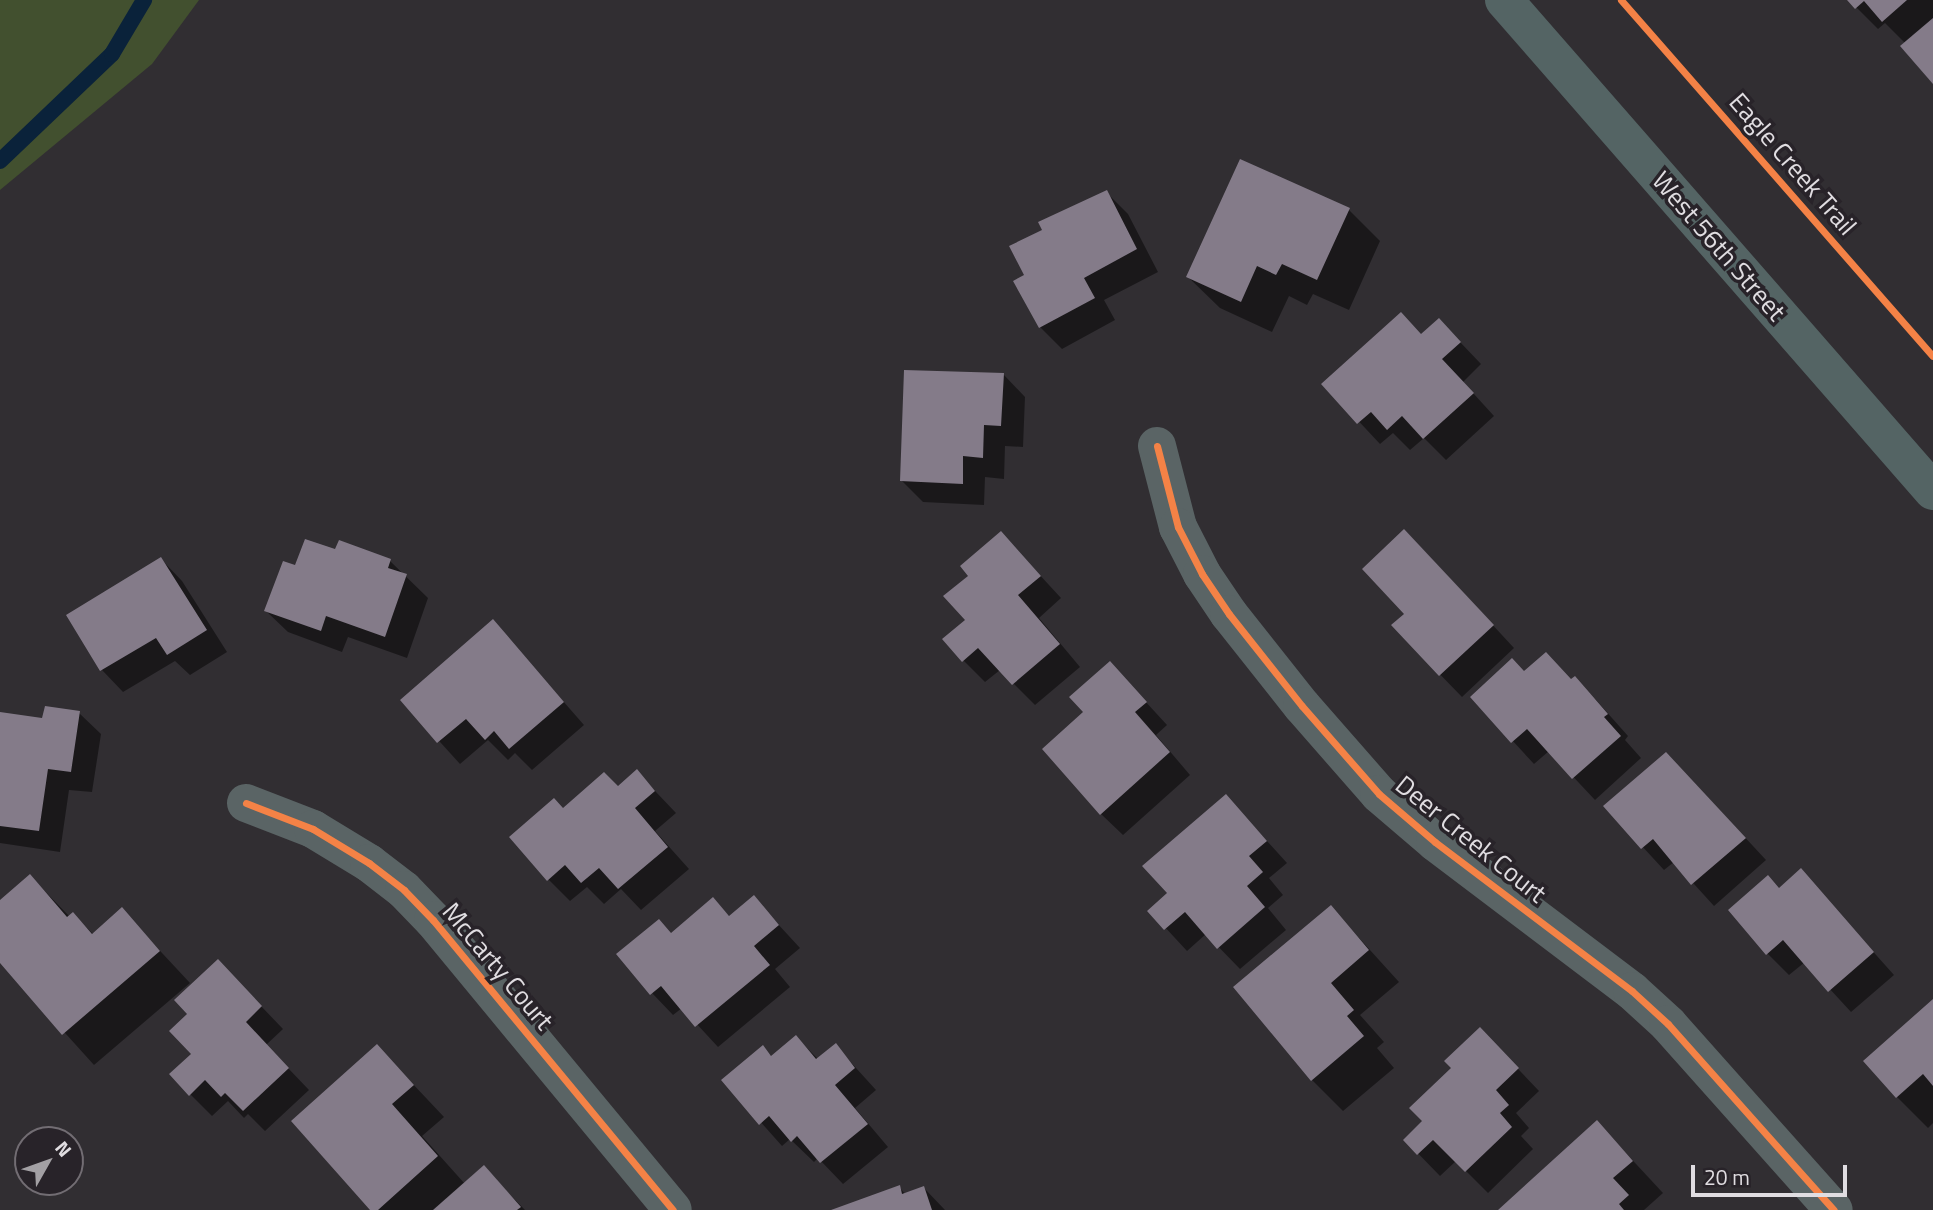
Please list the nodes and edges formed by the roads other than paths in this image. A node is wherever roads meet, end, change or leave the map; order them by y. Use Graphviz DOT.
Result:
graph roads {
  1 [pos="1504,0"];
  2 [pos="1157,446"];
  3 [pos="1933,491"];
  4 [pos="246,803"];
  5 [pos="673,1210"];
  6 [pos="1834,1210"];
  1 -- 3 [label="main road, West 56th Street"];
  2 -- 6 [label="street, Deer Creek Court"];
  4 -- 5 [label="street, McCarty Court"];
}
